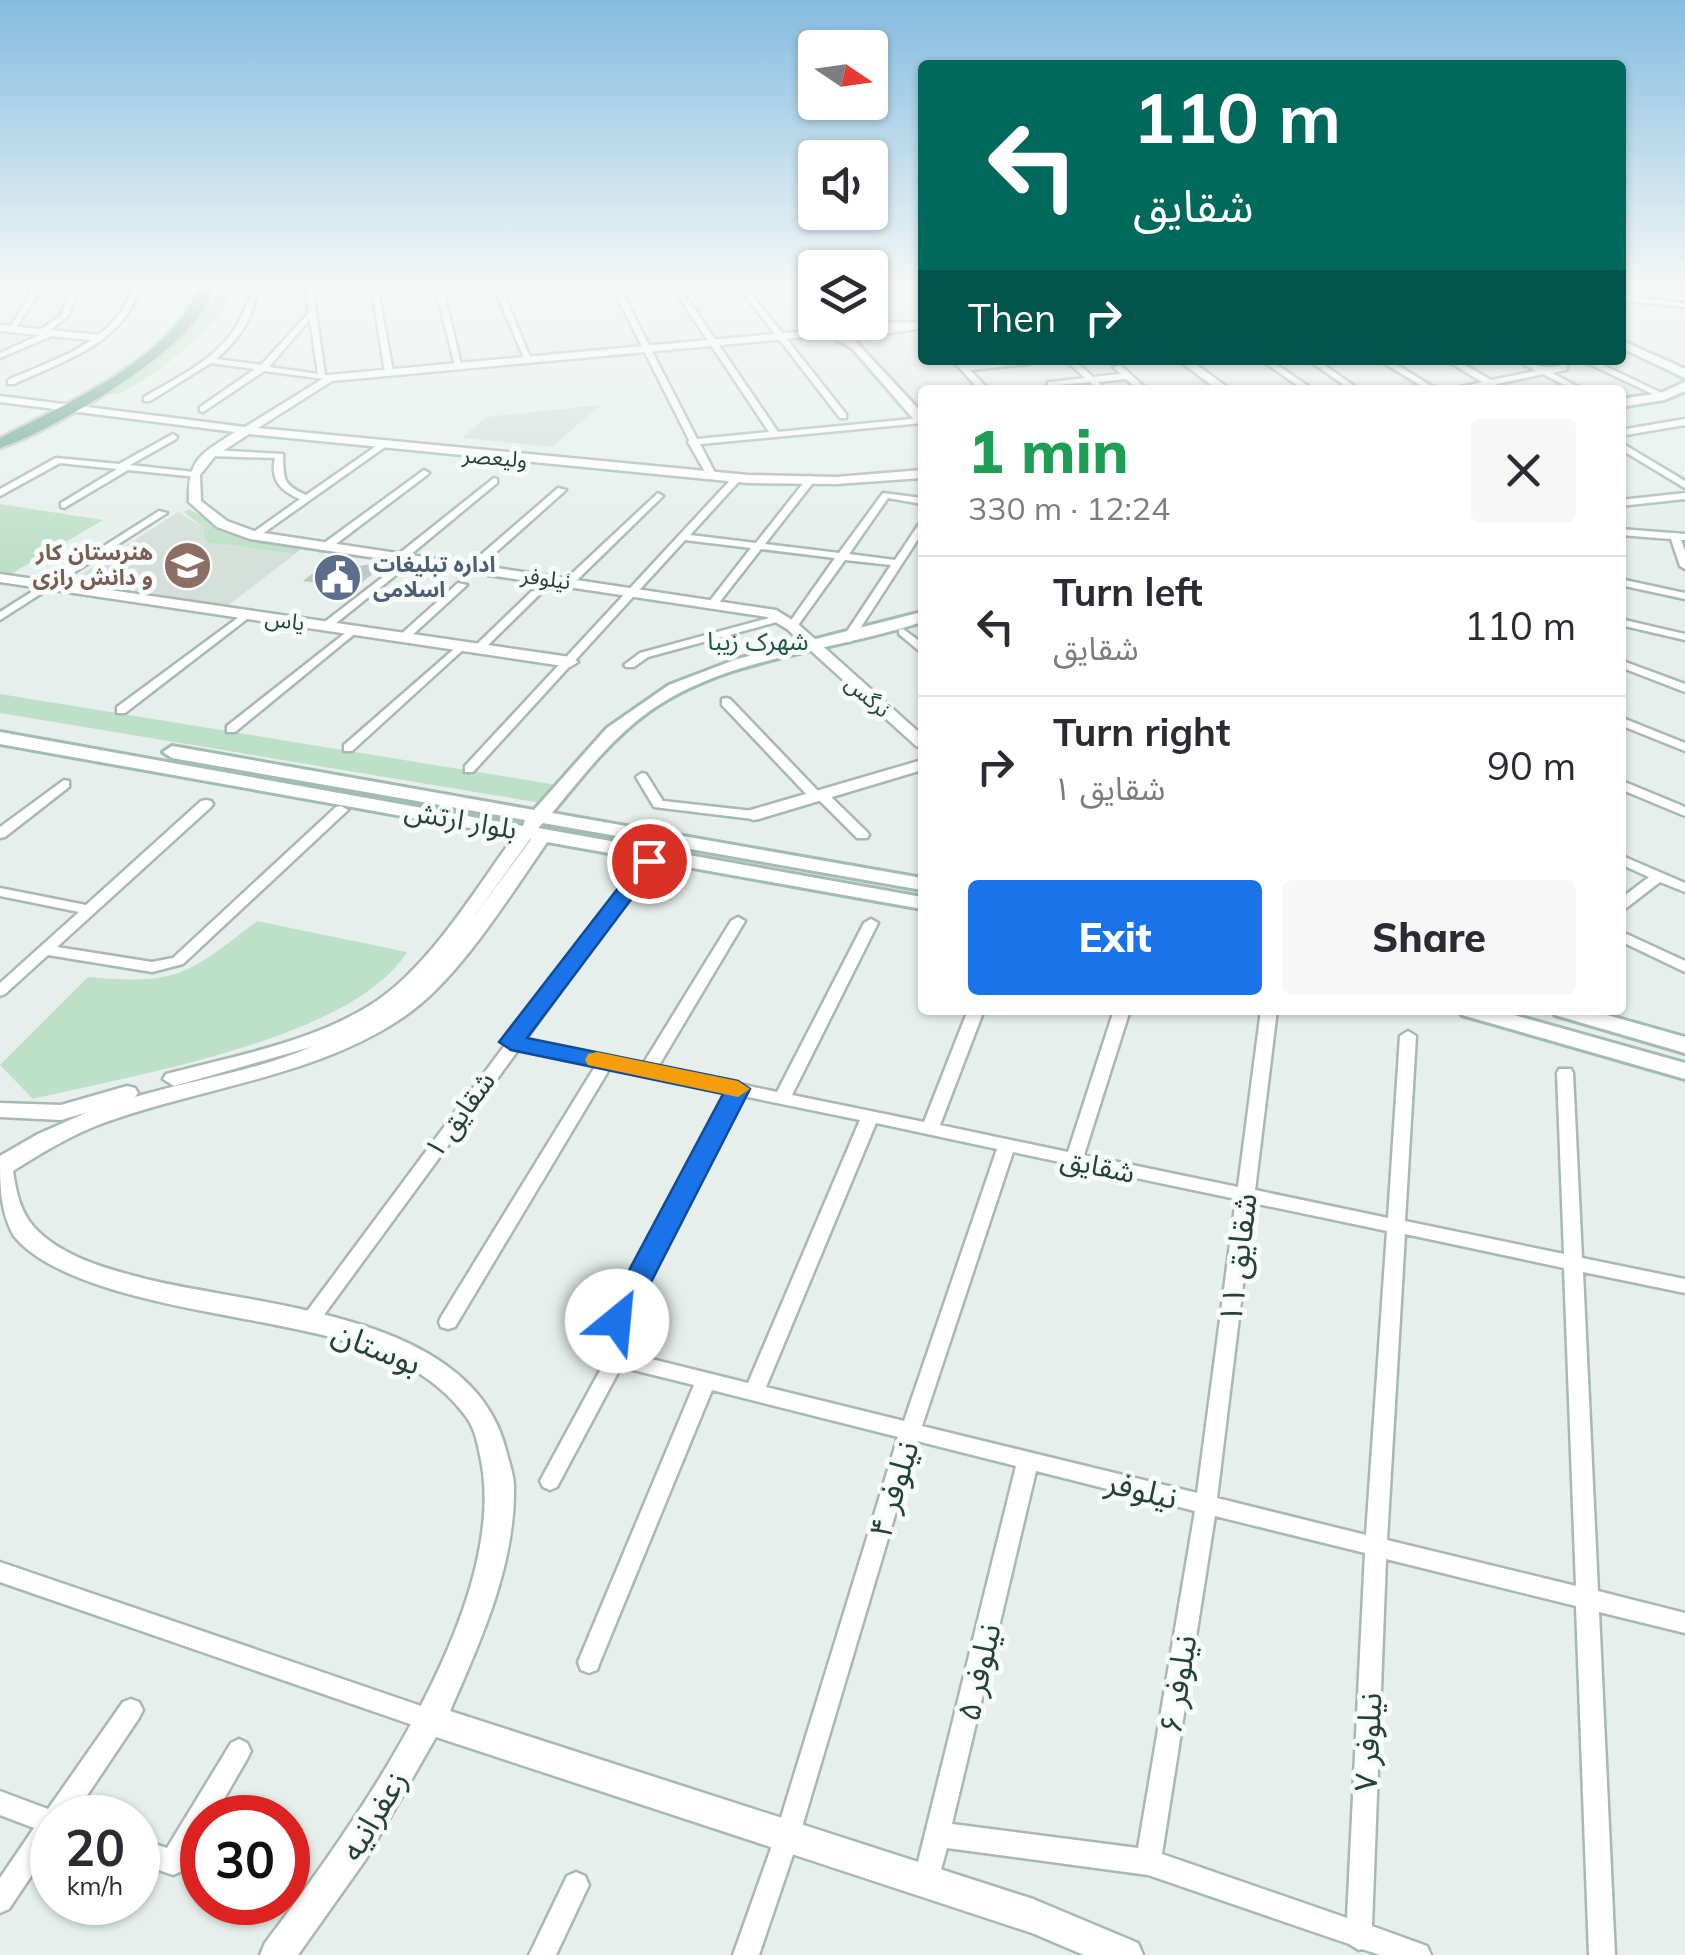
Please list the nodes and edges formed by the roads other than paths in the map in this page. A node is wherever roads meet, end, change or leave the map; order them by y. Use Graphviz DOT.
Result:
graph roads {
  1 [pos="23,376"];
  2 [pos="102,376"];
  3 [pos="108,376"];
  4 [pos="183,376"];
  5 [pos="250,376"];
  6 [pos="325,376"];
  7 [pos="657,376"];
  8 [pos="734,376"];
  9 [pos="812,376"];
  10 [pos="883,376"];
  11 [pos="898,376"];
  12 [pos="1087,376"];
  13 [pos="1126,376"];
  14 [pos="1128,376"];
  15 [pos="1478,376"];
  16 [pos="1532,376"];
  17 [pos="1621,376"];
  18 [pos="1091,380"];
  19 [pos="11,382"];
  20 [pos="1492,384"];
  21 [pos="1065,385"];
  22 [pos="1096,385"];
  23 [pos="1138,385"];
  24 [pos="1486,385"];
  25 [pos="1683,393"];
  26 [pos="1664,396"];
  27 [pos="918,398"];
  28 [pos="0,399"];
  29 [pos="147,399"];
  30 [pos="1626,405"];
  31 [pos="1626,405"];
  32 [pos="61,407"];
  33 [pos="202,409"];
  34 [pos="843,416"];
  35 [pos="918,416"];
  36 [pos="918,420"];
  37 [pos="1685,422"];
  38 [pos="1662,424"];
  39 [pos="246,428"];
  40 [pos="1626,431"];
  41 [pos="0,434"];
  42 [pos="775,434"];
  43 [pos="173,436"];
  44 [pos="1685,438"];
  45 [pos="692,442"];
  46 [pos="0,444"];
  47 [pos="382,445"];
  48 [pos="1626,448"];
  49 [pos="210,454"];
  50 [pos="123,467"];
  51 [pos="424,472"];
  52 [pos="918,474"];
  53 [pos="194,475"];
  54 [pos="711,475"];
  55 [pos="739,476"];
  56 [pos="811,479"];
  57 [pos="494,481"];
  58 [pos="1685,485"];
  59 [pos="918,487"];
  60 [pos="561,490"];
  61 [pos="0,493"];
  62 [pos="658,496"];
  63 [pos="1685,496"];
  64 [pos="308,499"];
  65 [pos="918,500"];
  66 [pos="1626,501"];
  67 [pos="64,505"];
  68 [pos="162,514"];
  69 [pos="918,532"];
  70 [pos="1626,532"];
  71 [pos="255,536"];
  72 [pos="685,537"];
  73 [pos="1680,537"];
  74 [pos="761,546"];
  75 [pos="324,548"];
  76 [pos="844,556"];
  77 [pos="400,558"];
  78 [pos="897,563"];
  79 [pos="1685,566"];
  80 [pos="472,568"];
  81 [pos="392,572"];
  82 [pos="0,578"];
  83 [pos="570,580"];
  84 [pos="1626,583"];
  85 [pos="50,585"];
  86 [pos="462,585"];
  87 [pos="638,591"];
  88 [pos="536,593"];
  89 [pos="1685,596"];
  90 [pos="714,602"];
  91 [pos="247,614"];
  92 [pos="0,617"];
  93 [pos="918,618"];
  94 [pos="711,621"];
  95 [pos="786,622"];
  96 [pos="1626,623"];
  97 [pos="326,626"];
  98 [pos="918,627"];
  99 [pos="353,630"];
  100 [pos="903,632"];
  101 [pos="404,637"];
  102 [pos="1685,637"];
  103 [pos="848,639"];
  104 [pos="694,642"];
  105 [pos="918,645"];
  106 [pos="461,646"];
  107 [pos="479,648"];
  108 [pos="818,651"];
  109 [pos="570,662"];
  110 [pos="630,665"];
  111 [pos="1626,665"];
  112 [pos="1685,688"];
  113 [pos="726,702"];
  114 [pos="120,710"];
  115 [pos="1626,723"];
  116 [pos="230,728"];
  117 [pos="2,729"];
  118 [pos="918,740"];
  119 [pos="1685,747"];
  120 [pos="348,748"];
  121 [pos="918,766"];
  122 [pos="468,768"];
  123 [pos="642,777"];
  124 [pos="64,784"];
  125 [pos="1626,787"];
  126 [pos="818,796"];
  127 [pos="206,804"];
  128 [pos="340,810"];
  129 [pos="1685,812"];
  130 [pos="753,815"];
  131 [pos="541,826"];
  132 [pos="0,834"];
  133 [pos="862,835"];
  134 [pos="649,861"];
  135 [pos="1626,862"];
  136 [pos="1658,876"];
  137 [pos="918,883"];
  138 [pos="1685,888"];
  139 [pos="0,892"];
  140 [pos="1626,901"];
  141 [pos="918,902"];
  142 [pos="90,910"];
  143 [pos="738,921"];
  144 [pos="871,923"];
  145 [pos="1626,938"];
  146 [pos="44,950"];
  147 [pos="1685,967"];
  148 [pos="0,991"];
  149 [pos="974,1015"];
  150 [pos="1120,1015"];
  151 [pos="1268,1015"];
  152 [pos="1488,1015"];
  153 [pos="1580,1015"];
  154 [pos="1408,1036"];
  155 [pos="511,1042"];
  156 [pos="1685,1045"];
  157 [pos="606,1062"];
  158 [pos="648,1070"];
  159 [pos="1685,1071"];
  160 [pos="1565,1073"];
  161 [pos="738,1089"];
  162 [pos="782,1098"];
  163 [pos="107,1107"];
  164 [pos="0,1110"];
  165 [pos="870,1116"];
  166 [pos="930,1129"];
  167 [pos="1007,1145"];
  168 [pos="1074,1159"];
  169 [pos="0,1166"];
  170 [pos="1245,1198"];
  171 [pos="1396,1226"];
  172 [pos="1576,1263"];
  173 [pos="1685,1286"];
  174 [pos="308,1322"];
  175 [pos="448,1322"];
  176 [pos="608,1356"];
  177 [pos="706,1381"];
  178 [pos="754,1392"];
  179 [pos="910,1432"];
  180 [pos="1028,1461"];
  181 [pos="550,1481"];
  182 [pos="1206,1506"];
  183 [pos="1376,1548"];
  184 [pos="0,1572"];
  185 [pos="1589,1600"];
  186 [pos="1685,1623"];
  187 [pos="589,1662"];
  188 [pos="131,1710"];
  189 [pos="430,1720"];
  190 [pos="240,1751"];
  191 [pos="72,1795"];
  192 [pos="0,1803"];
  193 [pos="30,1813"];
  194 [pos="939,1834"];
  195 [pos="787,1837"];
  196 [pos="30,1856"];
  197 [pos="160,1858"];
  198 [pos="1148,1862"];
  199 [pos="926,1882"];
  200 [pos="576,1885"];
  201 [pos="0,1900"];
  202 [pos="1359,1937"];
  203 [pos="277,1955"];
  204 [pos="542,1955"];
  205 [pos="746,1955"];
  206 [pos="1126,1955"];
  207 [pos="1418,1955"];
  208 [pos="1602,1955"];
  1 -- 19 [label="street"];
  2 -- 32 [label="main road"];
  3 -- 32 [label="main road"];
  4 -- 29 [label="street"];
  5 -- 33 [label="street"];
  6 -- 39 [label="street"];
  7 -- 45 [label="street"];
  8 -- 42 [label="street"];
  9 -- 34 [label="street"];
  10 -- 35 [label="main road"];
  11 -- 27 [label="main road"];
  12 -- 18 [label="street"];
  13 -- 18 [label="street"];
  14 -- 23 [label="street"];
  15 -- 20 [label="street"];
  16 -- 20 [label="street"];
  17 -- 26 [label="street"];
  18 -- 21 [label="street"];
  18 -- 22 [label="street"];
  20 -- 24 [label="street"];
  25 -- 26 [label="main road"];
  25 -- 31 [label="main road"];
  26 -- 30 [label="main road"];
  28 -- 32 [label="street, ولیعصر"];
  32 -- 39 [label="street, ولیعصر"];
  32 -- 41 [label="main road"];
  32 -- 46 [label="main road"];
  36 -- 42 [label="street"];
  37 -- 38 [label="street"];
  38 -- 40 [label="street"];
  38 -- 44 [label="street"];
  39 -- 47 [label="street, ولیعصر"];
  39 -- 49 [label="street"];
  42 -- 45 [label="street"];
  43 -- 50 [label="street"];
  45 -- 54 [label="street"];
  47 -- 54 [label="street, ولیعصر"];
  47 -- 64 [label="street"];
  48 -- 58 [label="street"];
  49 -- 53 [label="street"];
  49 -- 64 [label="street"];
  50 -- 53 [label="street"];
  50 -- 61 [label="street"];
  50 -- 67 [label="street"];
  51 -- 75 [label="street"];
  52 -- 56 [label="street, ولیعصر"];
  53 -- 71 [label="street, نیلوفر"];
  54 -- 55 [label="street, ولیعصر"];
  55 -- 56 [label="street, ولیعصر"];
  55 -- 72 [label="street"];
  56 -- 59 [label="street"];
  56 -- 74 [label="street"];
  57 -- 77 [label="street"];
  60 -- 80 [label="street"];
  62 -- 83 [label="street"];
  63 -- 66 [label="street"];
  64 -- 71 [label="street"];
  65 -- 76 [label="street"];
  68 -- 85 [label="street"];
  69 -- 78 [label="street"];
  70 -- 73 [label="street"];
  71 -- 75 [label="street, نیلوفر"];
  72 -- 74 [label="street"];
  72 -- 87 [label="street"];
  73 -- 79 [label="street"];
  74 -- 76 [label="street"];
  74 -- 90 [label="street"];
  75 -- 77 [label="street, نیلوفر"];
  76 -- 78 [label="street"];
  76 -- 95 [label="street"];
  77 -- 80 [label="street, نیلوفر"];
  78 -- 103 [label="street"];
  80 -- 83 [label="street, نیلوفر"];
  81 -- 97 [label="street"];
  82 -- 85 [label="street, یاس"];
  83 -- 87 [label="street, نیلوفر"];
  84 -- 89 [label="street"];
  85 -- 91 [label="street, یاس"];
  85 -- 92 [label="street"];
  86 -- 101 [label="street"];
  87 -- 90 [label="street, نیلوفر"];
  87 -- 109 [label="street"];
  88 -- 107 [label="street"];
  90 -- 95 [label="street, نیلوفر"];
  91 -- 97 [label="street, یاس"];
  91 -- 114 [label="street"];
  93 -- 103 [label="main road"];
  94 -- 104 [label="street"];
  95 -- 104 [label="street"];
  95 -- 108 [label="street, نیلوفر"];
  96 -- 102 [label="street"];
  97 -- 99 [label="street, یاس"];
  98 -- 100 [label="main road"];
  99 -- 101 [label="street, یاس"];
  99 -- 116 [label="street"];
  100 -- 105 [label="street"];
  100 -- 108 [label="main road"];
  101 -- 106 [label="street, یاس"];
  103 -- 108 [label="main road"];
  104 -- 110 [label="street"];
  106 -- 107 [label="street, یاس"];
  106 -- 120 [label="street"];
  107 -- 109 [label="street, یاس"];
  108 -- 118 [label="street, نرگس"];
  108 -- 131 [label="main road"];
  109 -- 122 [label="street"];
  111 -- 112 [label="street"];
  113 -- 126 [label="street"];
  115 -- 119 [label="street"];
  117 -- 131 [label="main road, بلوار ارتش"];
  121 -- 126 [label="street"];
  123 -- 130 [label="street"];
  124 -- 132 [label="street"];
  125 -- 129 [label="street"];
  126 -- 130 [label="street"];
  126 -- 133 [label="street"];
  127 -- 142 [label="street"];
  128 -- 146 [label="street"];
  131 -- 137 [label="main road, بلوار ارتش"];
  131 -- 141 [label="main road, بلوار ارتش"];
  131 -- 163 [label="street"];
  134 -- 155 [label="street, شقایق ۱"];
  135 -- 136 [label="street"];
  136 -- 138 [label="street"];
  136 -- 140 [label="street"];
  139 -- 142 [label="street"];
  142 -- 146 [label="street"];
  143 -- 158 [label="street"];
  144 -- 162 [label="street"];
  145 -- 147 [label="street"];
  146 -- 148 [label="street"];
  149 -- 166 [label="street"];
  150 -- 168 [label="street"];
  151 -- 170 [label="street, شقایق ۱۱"];
  152 -- 159 [label="main road"];
  153 -- 156 [label="main road"];
  154 -- 171 [label="street, نیلوفر ۷"];
  155 -- 157 [label="street, شقایق"];
  155 -- 174 [label="street, شقایق ۱"];
  157 -- 158 [label="street, شقایق"];
  157 -- 175 [label="street"];
  158 -- 161 [label="street, شقایق"];
  160 -- 172 [label="street"];
  161 -- 162 [label="street, شقایق"];
  161 -- 176 [label="street"];
  162 -- 165 [label="street, شقایق"];
  163 -- 164 [label="street"];
  163 -- 169 [label="street"];
  165 -- 166 [label="street, شقایق"];
  165 -- 178 [label="street"];
  166 -- 167 [label="street, شقایق"];
  167 -- 168 [label="street, شقایق"];
  167 -- 179 [label="street, نیلوفر ۴"];
  168 -- 170 [label="street, شقایق"];
  169 -- 174 [label="street, بوستان"];
  170 -- 171 [label="street, شقایق"];
  170 -- 182 [label="street, شقایق ۱۱"];
  171 -- 172 [label="street, شقایق"];
  171 -- 183 [label="street, نیلوفر ۷"];
  172 -- 173 [label="street, شقایق"];
  172 -- 185 [label="street"];
  174 -- 189 [label="street, بوستان"];
  176 -- 177 [label="street, نیلوفر"];
  176 -- 181 [label="street"];
  177 -- 178 [label="street, نیلوفر"];
  177 -- 187 [label="street"];
  178 -- 179 [label="street, نیلوفر"];
  179 -- 180 [label="street, نیلوفر"];
  179 -- 195 [label="street, نیلوفر ۴"];
  180 -- 182 [label="street, نیلوفر"];
  180 -- 194 [label="street, نیلوفر ۵"];
  182 -- 183 [label="street, نیلوفر"];
  182 -- 198 [label="street, نیلوفر ۶"];
  183 -- 185 [label="street, نیلوفر"];
  183 -- 202 [label="street, نیلوفر ۷"];
  184 -- 189 [label="street"];
  185 -- 186 [label="street, نیلوفر"];
  185 -- 208 [label="street"];
  188 -- 191 [label="street"];
  189 -- 195 [label="street"];
  189 -- 203 [label="street, زعفرانیه"];
  190 -- 197 [label="street"];
  192 -- 193 [label="street"];
  194 -- 198 [label="street"];
  194 -- 199 [label="street, نیلوفر ۵"];
  195 -- 199 [label="street"];
  195 -- 205 [label="street"];
  196 -- 201 [label="street"];
  198 -- 202 [label="street"];
  199 -- 206 [label="street"];
  200 -- 204 [label="street"];
  202 -- 207 [label="street"];
}
